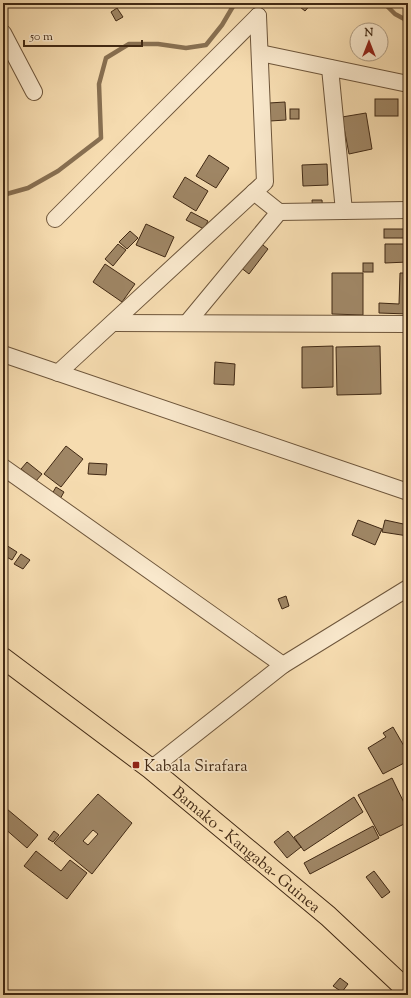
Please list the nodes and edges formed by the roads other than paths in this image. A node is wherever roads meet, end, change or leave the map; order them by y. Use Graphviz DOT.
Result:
graph roads {
  1 [pos="3,33"];
  2 [pos="260,53"];
  3 [pos="330,68"];
  4 [pos="408,84"];
  5 [pos="34,92"];
  6 [pos="254,192"];
  7 [pos="408,210"];
  8 [pos="344,211"];
  9 [pos="279,212"];
  10 [pos="55,219"];
  11 [pos="113,323"];
  12 [pos="187,323"];
  13 [pos="408,324"];
  14 [pos="3,354"];
  15 [pos="58,373"];
  16 [pos="3,467"];
  17 [pos="408,492"];
  18 [pos="408,588"];
  19 [pos="3,658"];
  20 [pos="283,665"];
  21 [pos="151,769"];
  22 [pos="408,991"];
  1 -- 5 [label="street"];
  2 -- 3 [label="street"];
  2 -- 6 [label="street"];
  2 -- 10 [label="street"];
  3 -- 4 [label="street"];
  3 -- 8 [label="street"];
  6 -- 9 [label="street"];
  6 -- 11 [label="street"];
  7 -- 8 [label="street"];
  8 -- 9 [label="street"];
  9 -- 12 [label="street"];
  11 -- 12 [label="street"];
  11 -- 15 [label="street"];
  12 -- 13 [label="street"];
  14 -- 15 [label="street"];
  15 -- 17 [label="street"];
  16 -- 20 [label="street"];
  18 -- 20 [label="street"];
  19 -- 21 [label="main road, Bamako - Kangaba- Guinea"];
  20 -- 21 [label="street"];
  21 -- 22 [label="main road, Bamako - Kangaba- Guinea"];
}
